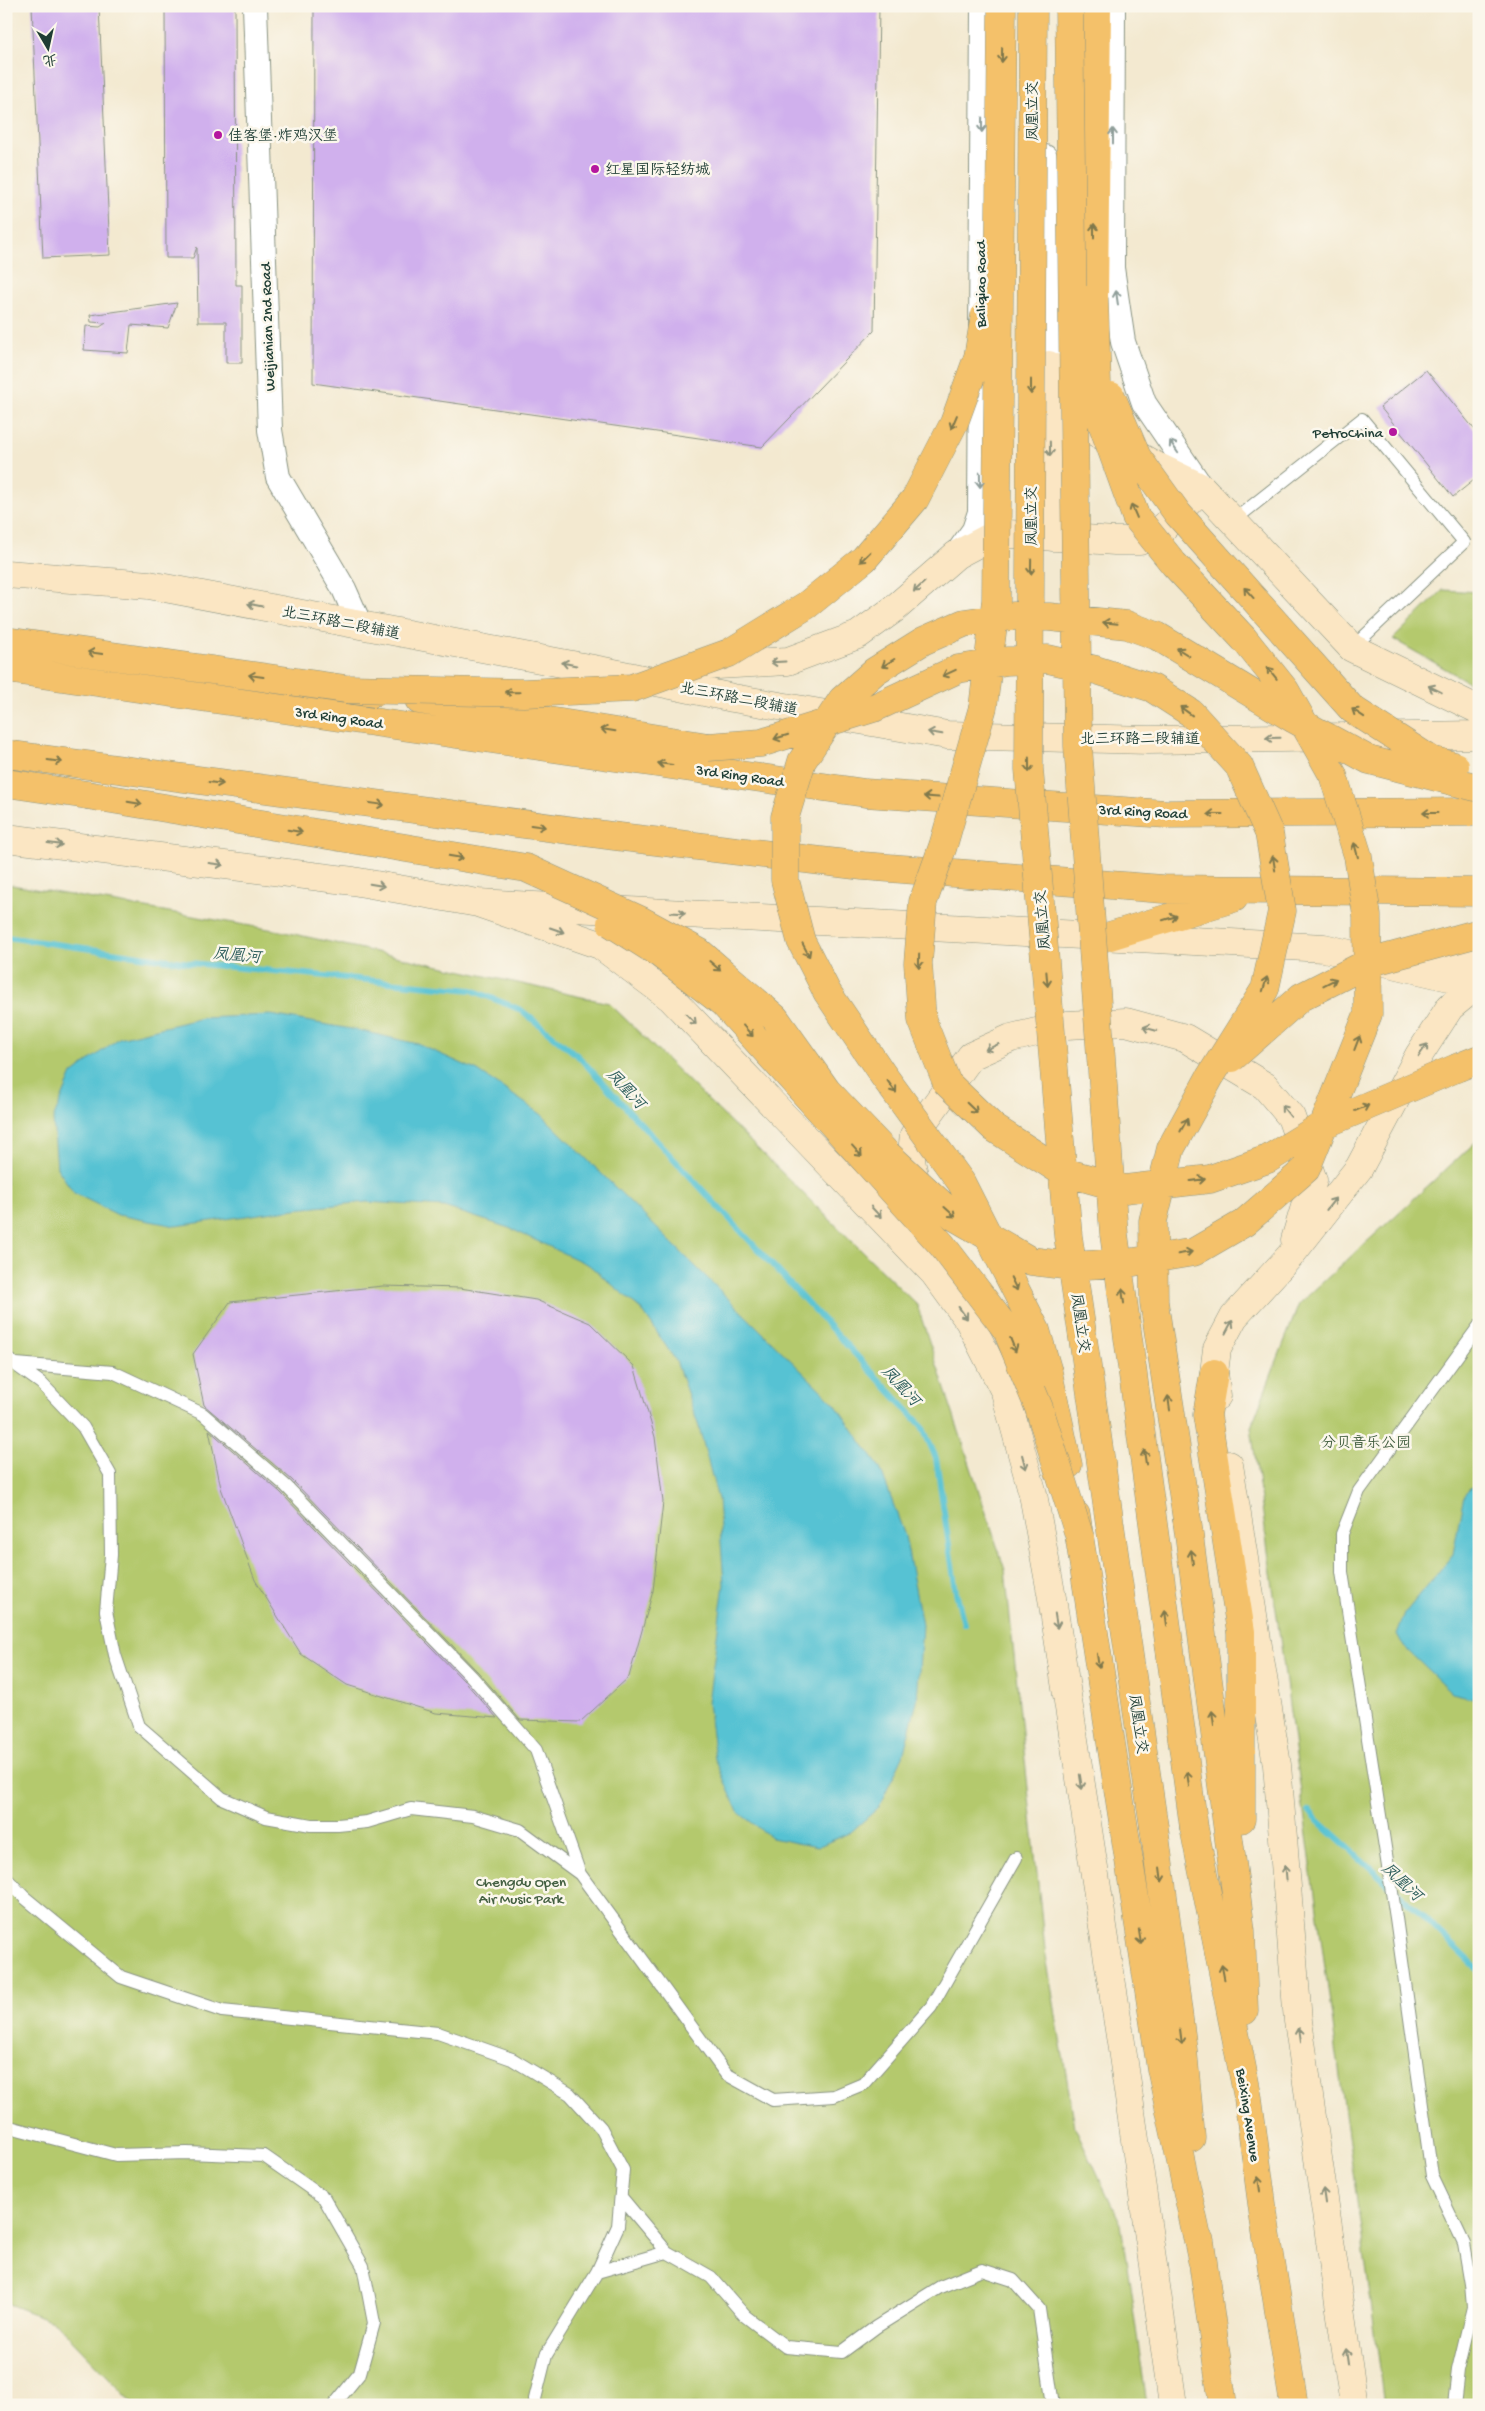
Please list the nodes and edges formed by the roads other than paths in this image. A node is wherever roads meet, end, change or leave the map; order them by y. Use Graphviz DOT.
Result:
graph roads {
  1 [pos="255,6"];
  2 [pos="983,6"];
  3 [pos="1002,6"];
  4 [pos="1033,6"];
  5 [pos="1043,6"];
  6 [pos="1069,6"];
  7 [pos="1097,6"];
  8 [pos="1113,6"];
  9 [pos="1000,222"];
  10 [pos="1094,298"];
  11 [pos="1049,365"];
  12 [pos="1202,488"];
  13 [pos="1233,521"];
  14 [pos="1052,537"];
  15 [pos="956,555"];
  16 [pos="6,561"];
  17 [pos="6,574"];
  18 [pos="149,585"];
  19 [pos="360,625"];
  20 [pos="6,641"];
  21 [pos="1352,648"];
  22 [pos="6,669"];
  23 [pos="609,672"];
  24 [pos="349,689"];
  25 [pos="1479,710"];
  26 [pos="1479,735"];
  27 [pos="6,754"];
  28 [pos="1479,772"];
  29 [pos="6,783"];
  30 [pos="1479,788"];
  31 [pos="1479,812"];
  32 [pos="6,838"];
  33 [pos="526,868"];
  34 [pos="1261,890"];
  35 [pos="1479,892"];
  36 [pos="478,903"];
  37 [pos="1479,933"];
  38 [pos="1106,937"];
  39 [pos="1478,976"];
  40 [pos="1479,1059"];
  41 [pos="1210,1077"];
  42 [pos="1325,1124"];
  43 [pos="1290,1256"];
  44 [pos="934,1273"];
  45 [pos="1479,1326"];
  46 [pos="10,1361"];
  47 [pos="1214,1373"];
  48 [pos="1080,1538"];
  49 [pos="1016,1858"];
  50 [pos="580,1874"];
  51 [pos="6,1878"];
  52 [pos="1241,1930"];
  53 [pos="1161,2070"];
  54 [pos="1248,2098"];
  55 [pos="6,2126"];
  56 [pos="620,2197"];
  57 [pos="1264,2219"];
  58 [pos="668,2252"];
  59 [pos="1202,2260"];
  60 [pos="597,2272"];
  61 [pos="334,2405"];
  62 [pos="536,2405"];
  63 [pos="1053,2405"];
  64 [pos="1173,2405"];
  65 [pos="1207,2405"];
  66 [pos="1223,2405"];
  67 [pos="1294,2405"];
  68 [pos="1312,2405"];
  69 [pos="1354,2405"];
  70 [pos="1454,2405"];
  1 -- 19 [label="street, Weijianian 2nd Road"];
  2 -- 15 [label="street, Baliqiao Road, one-way"];
  3 -- 9 [label="highway, one-way, bridge"];
  4 -- 59 [label="highway, 凤凰立交, one-way, bridge"];
  5 -- 11 [label="street"];
  54 -- 6 [label="highway, Beixing Avenue, one-way, bridge"];
  10 -- 7 [label="highway, one-way"];
  12 -- 8 [label="street, one-way"];
  9 -- 24 [label="highway, one-way, bridge"];
  9 -- 42 [label="highway, one-way, bridge"];
  28 -- 10 [label="highway, one-way, bridge"];
  42 -- 10 [label="highway, one-way, bridge"];
  11 -- 12 [label="main road"];
  11 -- 14 [label="main road, one-way"];
  12 -- 13 [label="main road"];
  12 -- 14 [label="main road"];
  13 -- 21 [label="main road"];
  13 -- 21 [label="lane"];
  14 -- 15 [label="main road"];
  15 -- 23 [label="main road, one-way"];
  16 -- 18 [label="main road"];
  17 -- 18 [label="main road, 北三环路二段辅道"];
  19 -- 18 [label="main road, 北三环路二段辅道, one-way"];
  23 -- 19 [label="main road, 北三环路二段辅道, one-way"];
  24 -- 20 [label="highway, one-way"];
  25 -- 21 [label="main road, one-way"];
  31 -- 22 [label="highway, 3rd Ring Road, one-way"];
  26 -- 23 [label="main road, 北三环路二段辅道, one-way"];
  41 -- 24 [label="highway, one-way, bridge"];
  27 -- 34 [label="highway, one-way"];
  29 -- 33 [label="highway, one-way, bridge"];
  30 -- 48 [label="highway, one-way, bridge"];
  32 -- 36 [label="main road, one-way"];
  33 -- 42 [label="highway, one-way, bridge"];
  33 -- 48 [label="highway, one-way, bridge"];
  34 -- 35 [label="highway"];
  38 -- 34 [label="highway, one-way"];
  36 -- 38 [label="main road, one-way"];
  36 -- 44 [label="main road, one-way"];
  41 -- 37 [label="highway, one-way, bridge"];
  38 -- 39 [label="main road"];
  43 -- 39 [label="main road, one-way"];
  42 -- 40 [label="highway, one-way, bridge"];
  52 -- 41 [label="highway, one-way, bridge"];
  43 -- 44 [label="main road, one-way"];
  47 -- 43 [label="main road, one-way"];
  44 -- 64 [label="main road, one-way"];
  45 -- 70 [label="lane"];
  46 -- 50 [label="lane"];
  46 -- 50 [label="lane"];
  47 -- 52 [label="highway"];
  69 -- 47 [label="main road, one-way"];
  48 -- 53 [label="highway, one-way"];
  49 -- 50 [label="lane"];
  51 -- 56 [label="lane"];
  52 -- 54 [label="highway"];
  53 -- 59 [label="highway"];
  53 -- 65 [label="highway"];
  57 -- 54 [label="highway, Beixing Avenue, one-way"];
  55 -- 61 [label="lane"];
  56 -- 58 [label="lane"];
  56 -- 60 [label="lane"];
  57 -- 67 [label="highway, Beixing Avenue"];
  57 -- 68 [label="highway"];
  58 -- 60 [label="lane"];
  58 -- 63 [label="lane"];
  59 -- 66 [label="highway"];
  60 -- 62 [label="lane"];
}
